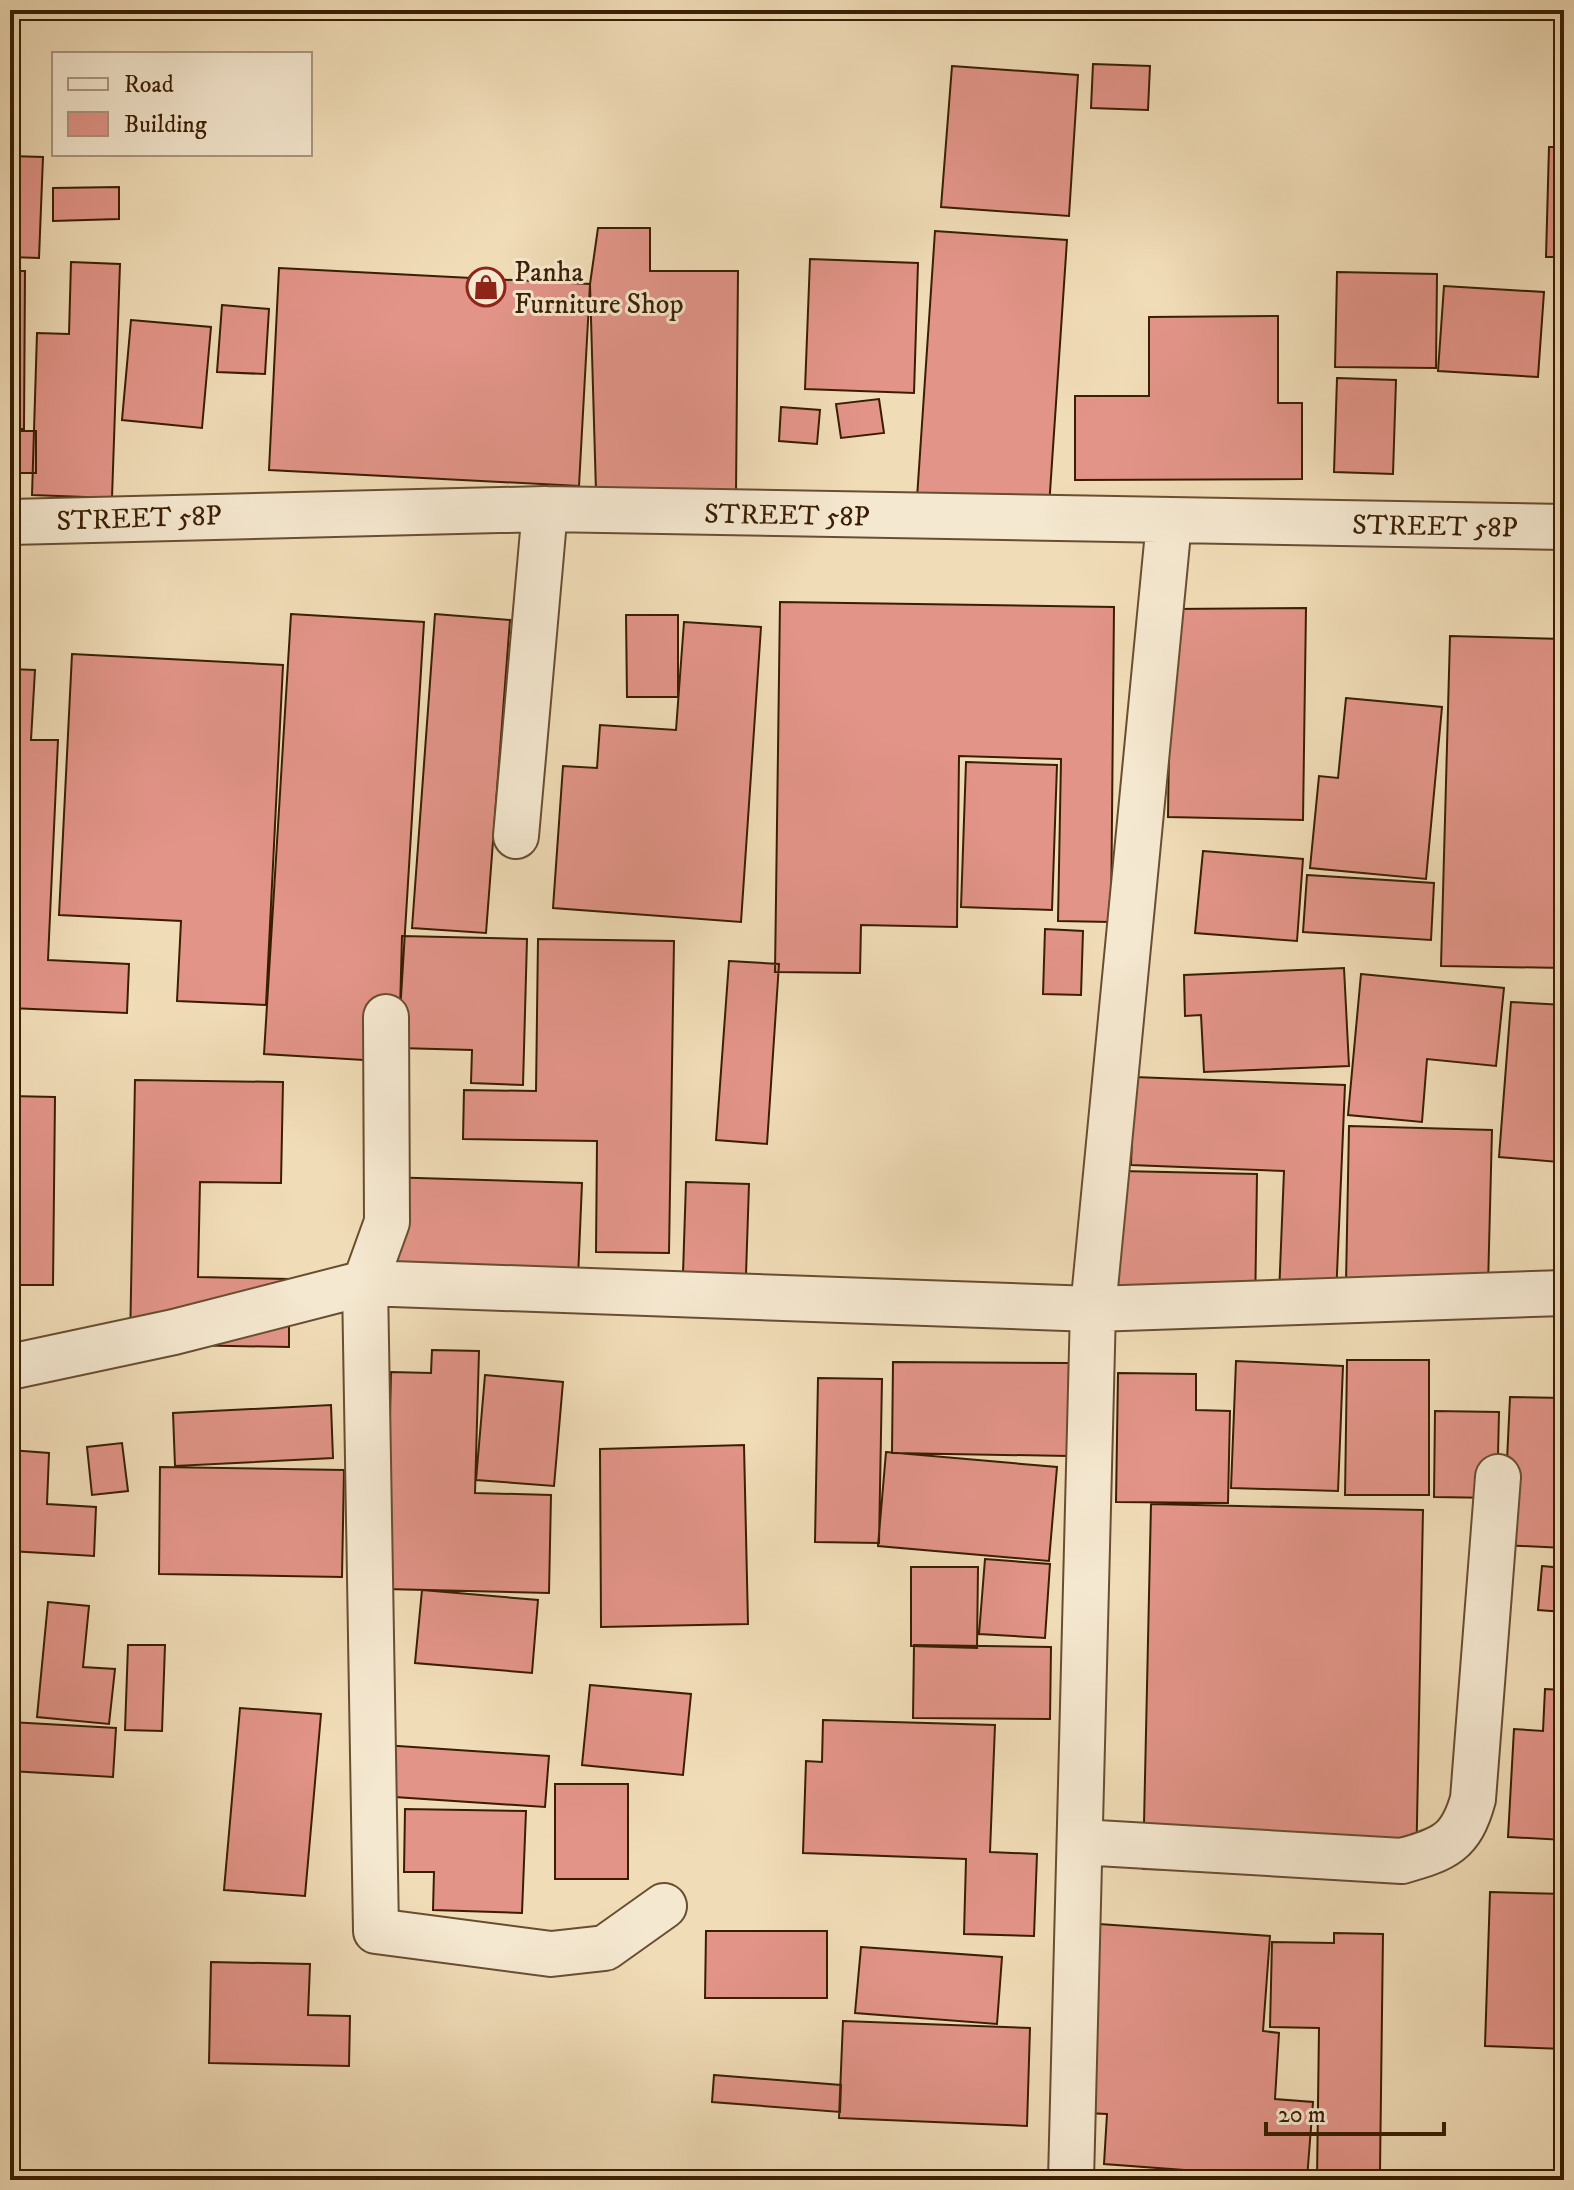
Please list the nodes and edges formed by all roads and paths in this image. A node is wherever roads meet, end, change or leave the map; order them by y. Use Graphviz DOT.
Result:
graph roads {
  1 [pos="545,509"];
  2 [pos="10,522"];
  3 [pos="1169,522"];
  4 [pos="1564,527"];
  5 [pos="516,836"];
  6 [pos="386,1017"];
  7 [pos="365,1283"];
  8 [pos="1564,1293"];
  9 [pos="1093,1309"];
  10 [pos="10,1367"];
  11 [pos="1498,1477"];
  12 [pos="1080,1842"];
  13 [pos="664,1906"];
  14 [pos="1071,2180"];
  1 -- 2 [label="street, STREET 58P"];
  1 -- 3 [label="street, STREET 58P"];
  1 -- 5 [label="street"];
  3 -- 4 [label="street, STREET 58P"];
  3 -- 9 [label="street"];
  6 -- 7 [label="street"];
  7 -- 9 [label="street"];
  7 -- 10 [label="street"];
  7 -- 13 [label="street"];
  8 -- 9 [label="street"];
  9 -- 12 [label="street"];
  11 -- 12 [label="street"];
  12 -- 14 [label="street"];
}
